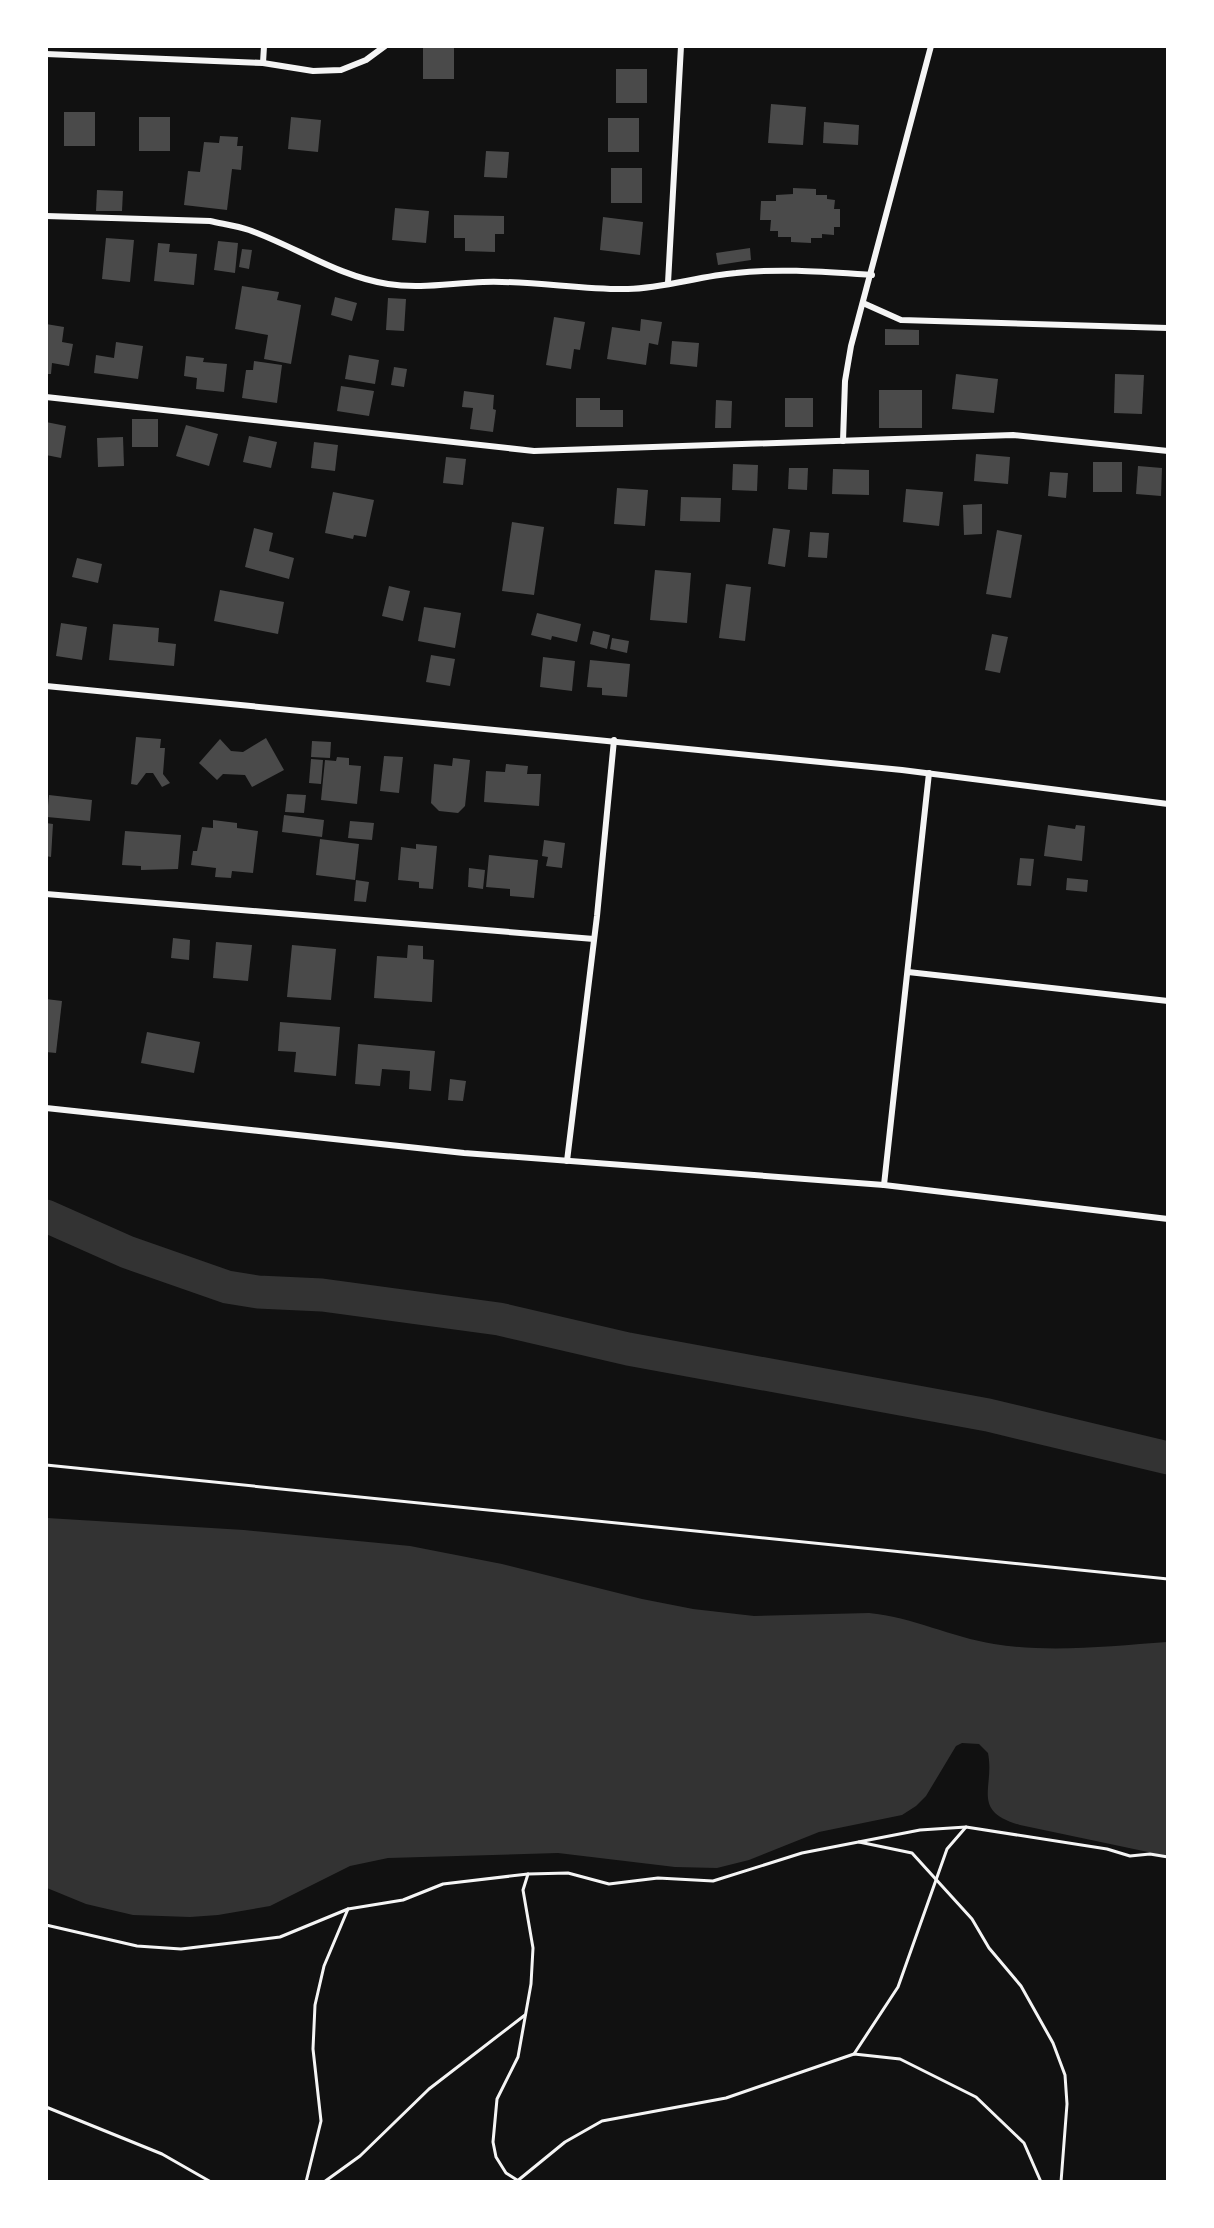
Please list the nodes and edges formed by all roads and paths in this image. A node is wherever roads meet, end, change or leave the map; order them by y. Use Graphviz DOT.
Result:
graph roads {
  1 [pos="264,46"];
  2 [pos="385,46"];
  3 [pos="681,46"];
  4 [pos="932,46"];
  5 [pos="46,54"];
  6 [pos="263,63"];
  7 [pos="46,216"];
  8 [pos="872,274"];
  9 [pos="668,283"];
  10 [pos="863,303"];
  11 [pos="1167,328"];
  12 [pos="46,397"];
  13 [pos="843,441"];
  14 [pos="1167,451"];
  15 [pos="46,686"];
  16 [pos="614,740"];
  17 [pos="929,773"];
  18 [pos="1167,804"];
  19 [pos="46,894"];
  20 [pos="594,939"];
  21 [pos="908,972"];
  22 [pos="1167,1002"];
  23 [pos="46,1108"];
  24 [pos="567,1161"];
  25 [pos="884,1185"];
  26 [pos="1167,1218"];
  27 [pos="46,1465"];
  28 [pos="1167,1579"];
  29 [pos="966,1827"];
  30 [pos="854,1842"];
  31 [pos="1167,1857"];
  32 [pos="528,1874"];
  33 [pos="937,1880"];
  34 [pos="348,1909"];
  35 [pos="46,1924"];
  36 [pos="526,2014"];
  37 [pos="854,2054"];
  38 [pos="46,2107"];
  39 [pos="211,2181"];
  40 [pos="306,2181"];
  41 [pos="324,2181"];
  42 [pos="516,2181"];
  43 [pos="1041,2181"];
  44 [pos="1061,2181"];
  1 -- 6 [label="street"];
  2 -- 6 [label="street"];
  3 -- 9 [label="street"];
  4 -- 8 [label="street"];
  5 -- 6 [label="street"];
  7 -- 9 [label="street"];
  8 -- 9 [label="street"];
  8 -- 10 [label="street"];
  10 -- 11 [label="street"];
  10 -- 13 [label="street"];
  12 -- 13 [label="street"];
  13 -- 14 [label="street"];
  15 -- 16 [label="street"];
  16 -- 17 [label="street"];
  16 -- 20 [label="street"];
  17 -- 18 [label="street"];
  17 -- 21 [label="street"];
  19 -- 20 [label="street"];
  20 -- 24 [label="street"];
  21 -- 22 [label="street"];
  21 -- 25 [label="street"];
  23 -- 24 [label="street"];
  24 -- 25 [label="street"];
  25 -- 26 [label="street"];
  27 -- 28 [label="path"];
  29 -- 30 [label="path"];
  29 -- 31 [label="path"];
  29 -- 33 [label="path"];
  30 -- 32 [label="path"];
  30 -- 33 [label="path"];
  32 -- 34 [label="path"];
  32 -- 36 [label="path"];
  33 -- 37 [label="path"];
  33 -- 44 [label="path"];
  34 -- 35 [label="path"];
  34 -- 40 [label="path"];
  36 -- 41 [label="path"];
  36 -- 42 [label="path"];
  37 -- 42 [label="path"];
  37 -- 43 [label="path"];
  38 -- 39 [label="path"];
}
